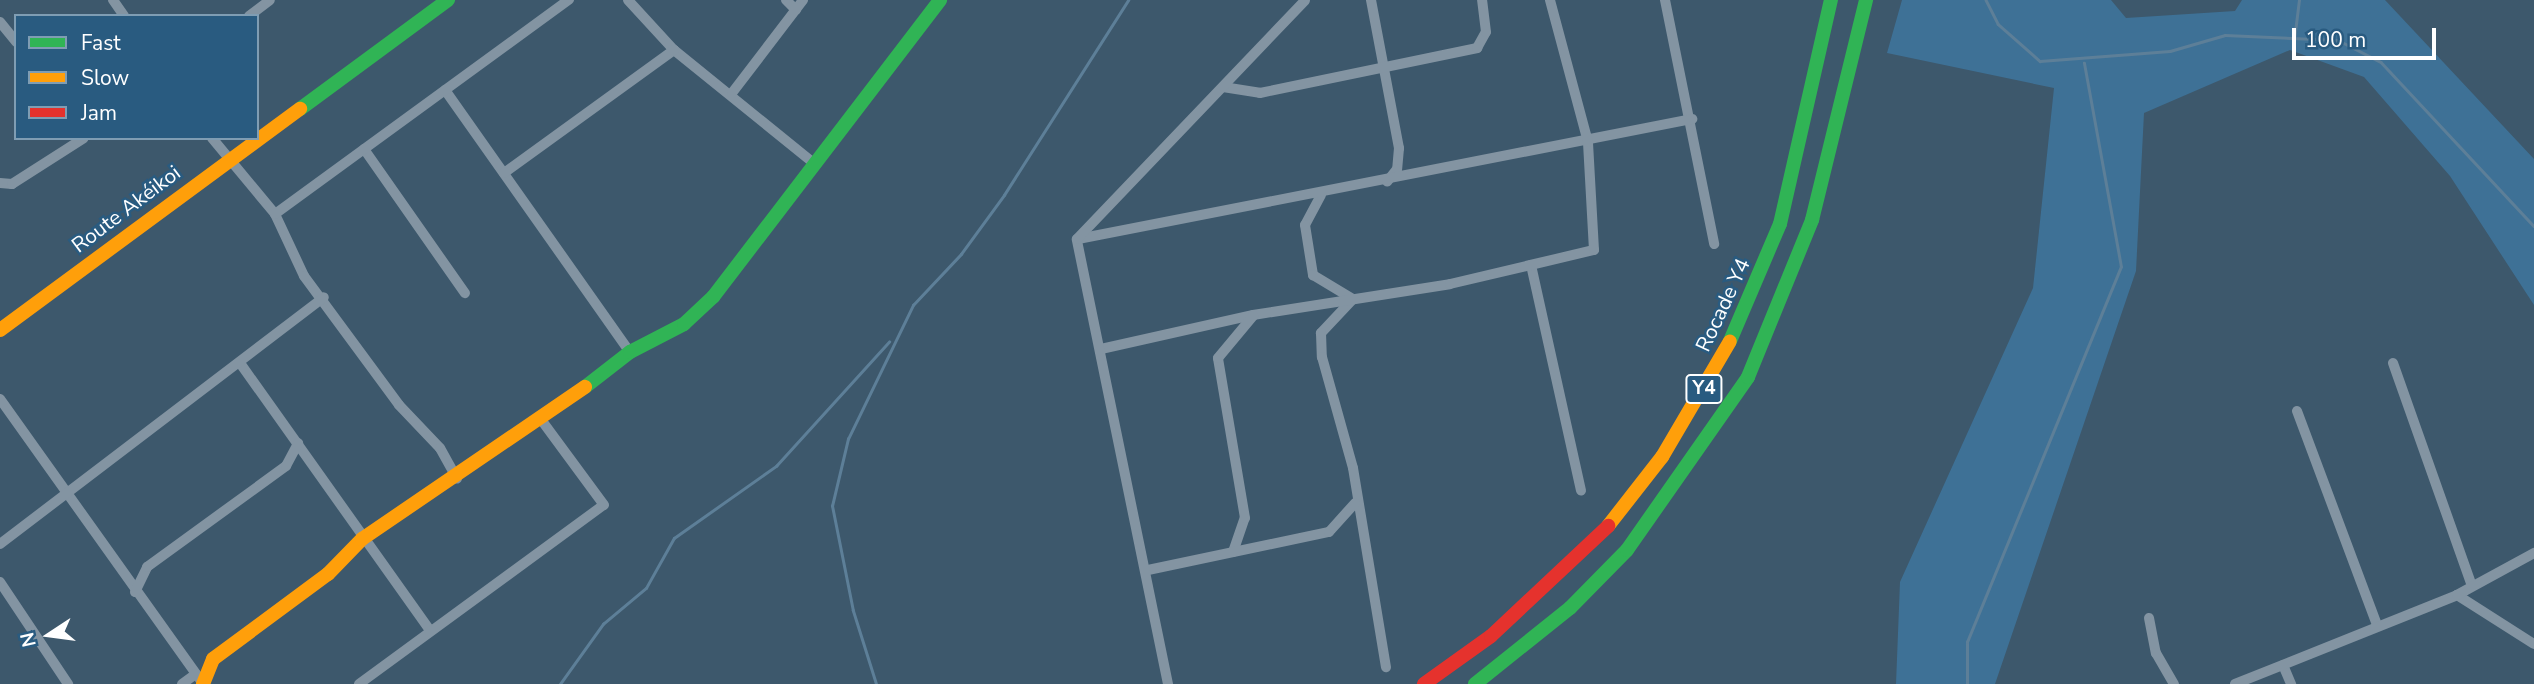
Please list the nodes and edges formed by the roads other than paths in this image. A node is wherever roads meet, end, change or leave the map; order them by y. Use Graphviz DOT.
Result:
graph roads {
  1 [pos="270,0"];
  2 [pos="448,0"];
  3 [pos="569,0"];
  4 [pos="628,0"];
  5 [pos="786,0"];
  6 [pos="803,0"];
  7 [pos="940,0"];
  8 [pos="1306,0"];
  9 [pos="1371,0"];
  10 [pos="1482,0"];
  11 [pos="1550,0"];
  12 [pos="1665,0"];
  13 [pos="1832,0"];
  14 [pos="1866,0"];
  15 [pos="796,10"];
  16 [pos="252,14"];
  17 [pos="0,22"];
  18 [pos="14,40"];
  19 [pos="674,50"];
  20 [pos="1385,66"];
  21 [pos="1223,87"];
  22 [pos="445,90"];
  23 [pos="733,93"];
  24 [pos="1692,119"];
  25 [pos="259,137"];
  26 [pos="81,140"];
  27 [pos="213,140"];
  28 [pos="255,140"];
  29 [pos="1588,142"];
  30 [pos="364,149"];
  31 [pos="227,160"];
  32 [pos="815,164"];
  33 [pos="504,173"];
  34 [pos="1387,182"];
  35 [pos="0,183"];
  36 [pos="1321,195"];
  37 [pos="275,214"];
  38 [pos="1077,240"];
  39 [pos="1714,244"];
  40 [pos="1531,265"];
  41 [pos="465,293"];
  42 [pos="324,297"];
  43 [pos="1353,299"];
  44 [pos="1253,315"];
  45 [pos="0,330"];
  46 [pos="1101,349"];
  47 [pos="630,352"];
  48 [pos="240,363"];
  49 [pos="2393,363"];
  50 [pos="0,399"];
  51 [pos="2297,411"];
  52 [pos="542,421"];
  53 [pos="298,443"];
  54 [pos="457,479"];
  55 [pos="1581,491"];
  56 [pos="69,497"];
  57 [pos="1355,503"];
  58 [pos="362,539"];
  59 [pos="0,544"];
  60 [pos="1233,552"];
  61 [pos="2534,553"];
  62 [pos="1148,570"];
  63 [pos="0,582"];
  64 [pos="2471,583"];
  65 [pos="135,592"];
  66 [pos="2457,595"];
  67 [pos="2149,618"];
  68 [pos="2377,625"];
  69 [pos="430,630"];
  70 [pos="2534,644"];
  71 [pos="2283,665"];
  72 [pos="1386,667"];
  73 [pos="200,681"];
  74 [pos="68,684"];
  75 [pos="182,684"];
  76 [pos="359,684"];
  77 [pos="1168,684"];
  78 [pos="1424,684"];
  79 [pos="1475,684"];
  80 [pos="2174,684"];
  81 [pos="2235,684"];
  82 [pos="2291,684"];
  1 -- 16 [label="street"];
  2 -- 25 [label="main road, Route Akéikoi"];
  3 -- 22 [label="street"];
  4 -- 19 [label="street"];
  5 -- 15 [label="street"];
  6 -- 15 [label="street"];
  7 -- 32 [label="main road"];
  8 -- 21 [label="street"];
  9 -- 20 [label="street"];
  10 -- 20 [label="street"];
  11 -- 29 [label="street"];
  12 -- 24 [label="street"];
  13 -- 78 [label="main road, Rocade Y4 / Y4"];
  14 -- 79 [label="main road, Y4"];
  15 -- 23 [label="street"];
  17 -- 18 [label="street"];
  19 -- 23 [label="street"];
  19 -- 33 [label="street"];
  20 -- 21 [label="street"];
  20 -- 34 [label="street"];
  21 -- 38 [label="street"];
  22 -- 30 [label="street"];
  22 -- 33 [label="street"];
  23 -- 32 [label="street"];
  24 -- 29 [label="street"];
  24 -- 39 [label="street"];
  26 -- 35 [label="street"];
  27 -- 31 [label="street"];
  28 -- 31 [label="main road, Route Akéikoi"];
  29 -- 34 [label="street"];
  29 -- 40 [label="street"];
  30 -- 37 [label="street"];
  30 -- 41 [label="street"];
  31 -- 37 [label="street"];
  31 -- 45 [label="main road, Route Akéikoi"];
  32 -- 47 [label="main road"];
  33 -- 47 [label="street"];
  34 -- 36 [label="street"];
  36 -- 38 [label="street"];
  36 -- 43 [label="street"];
  37 -- 42 [label="street"];
  38 -- 46 [label="street"];
  40 -- 43 [label="street"];
  40 -- 55 [label="street"];
  42 -- 48 [label="street"];
  42 -- 54 [label="street"];
  43 -- 44 [label="street"];
  43 -- 57 [label="street"];
  44 -- 46 [label="street"];
  44 -- 60 [label="street"];
  46 -- 62 [label="street"];
  47 -- 52 [label="main road"];
  48 -- 53 [label="street"];
  48 -- 56 [label="street"];
  49 -- 64 [label="street"];
  50 -- 56 [label="street"];
  51 -- 68 [label="street"];
  52 -- 54 [label="main road"];
  52 -- 69 [label="street"];
  53 -- 58 [label="street"];
  53 -- 65 [label="street"];
  54 -- 58 [label="main road"];
  56 -- 59 [label="street"];
  56 -- 65 [label="street"];
  57 -- 60 [label="street"];
  57 -- 72 [label="street"];
  58 -- 69 [label="street"];
  58 -- 73 [label="main road"];
  60 -- 62 [label="street"];
  61 -- 64 [label="street"];
  62 -- 77 [label="street"];
  63 -- 74 [label="street"];
  64 -- 66 [label="street"];
  65 -- 73 [label="street"];
  66 -- 68 [label="street"];
  66 -- 70 [label="street"];
  67 -- 80 [label="street"];
  68 -- 71 [label="street"];
  69 -- 76 [label="street"];
  71 -- 81 [label="street"];
  71 -- 82 [label="street"];
  73 -- 75 [label="street"];
}
